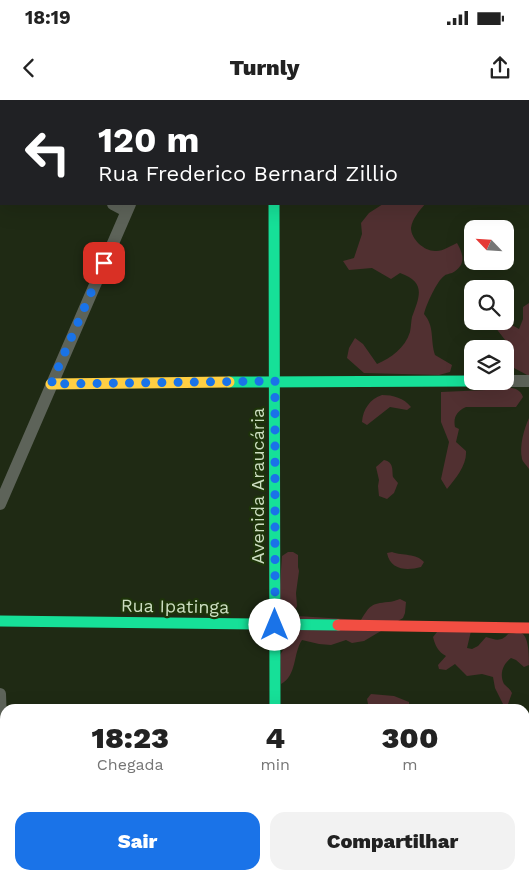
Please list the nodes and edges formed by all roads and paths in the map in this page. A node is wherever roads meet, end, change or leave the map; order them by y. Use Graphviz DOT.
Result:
graph roads {
  1 [pos="274,205"];
  2 [pos="128,208"];
  3 [pos="529,380"];
  4 [pos="275,381"];
  5 [pos="464,381"];
  6 [pos="514,381"];
  7 [pos="51,384"];
  8 [pos="0,504"];
  9 [pos="0,621"];
  10 [pos="275,625"];
  11 [pos="529,628"];
  12 [pos="275,704"];
  1 -- 4 [label="street, Avenida Araucária"];
  2 -- 7 [label="street"];
  3 -- 6 [label="street"];
  4 -- 5 [label="street"];
  4 -- 7 [label="street"];
  4 -- 10 [label="street, Avenida Araucária"];
  7 -- 8 [label="street"];
  9 -- 10 [label="street, Rua Ipatinga"];
  10 -- 11 [label="street, Rua Ipatinga"];
  10 -- 12 [label="street, Avenida Araucária"];
}
